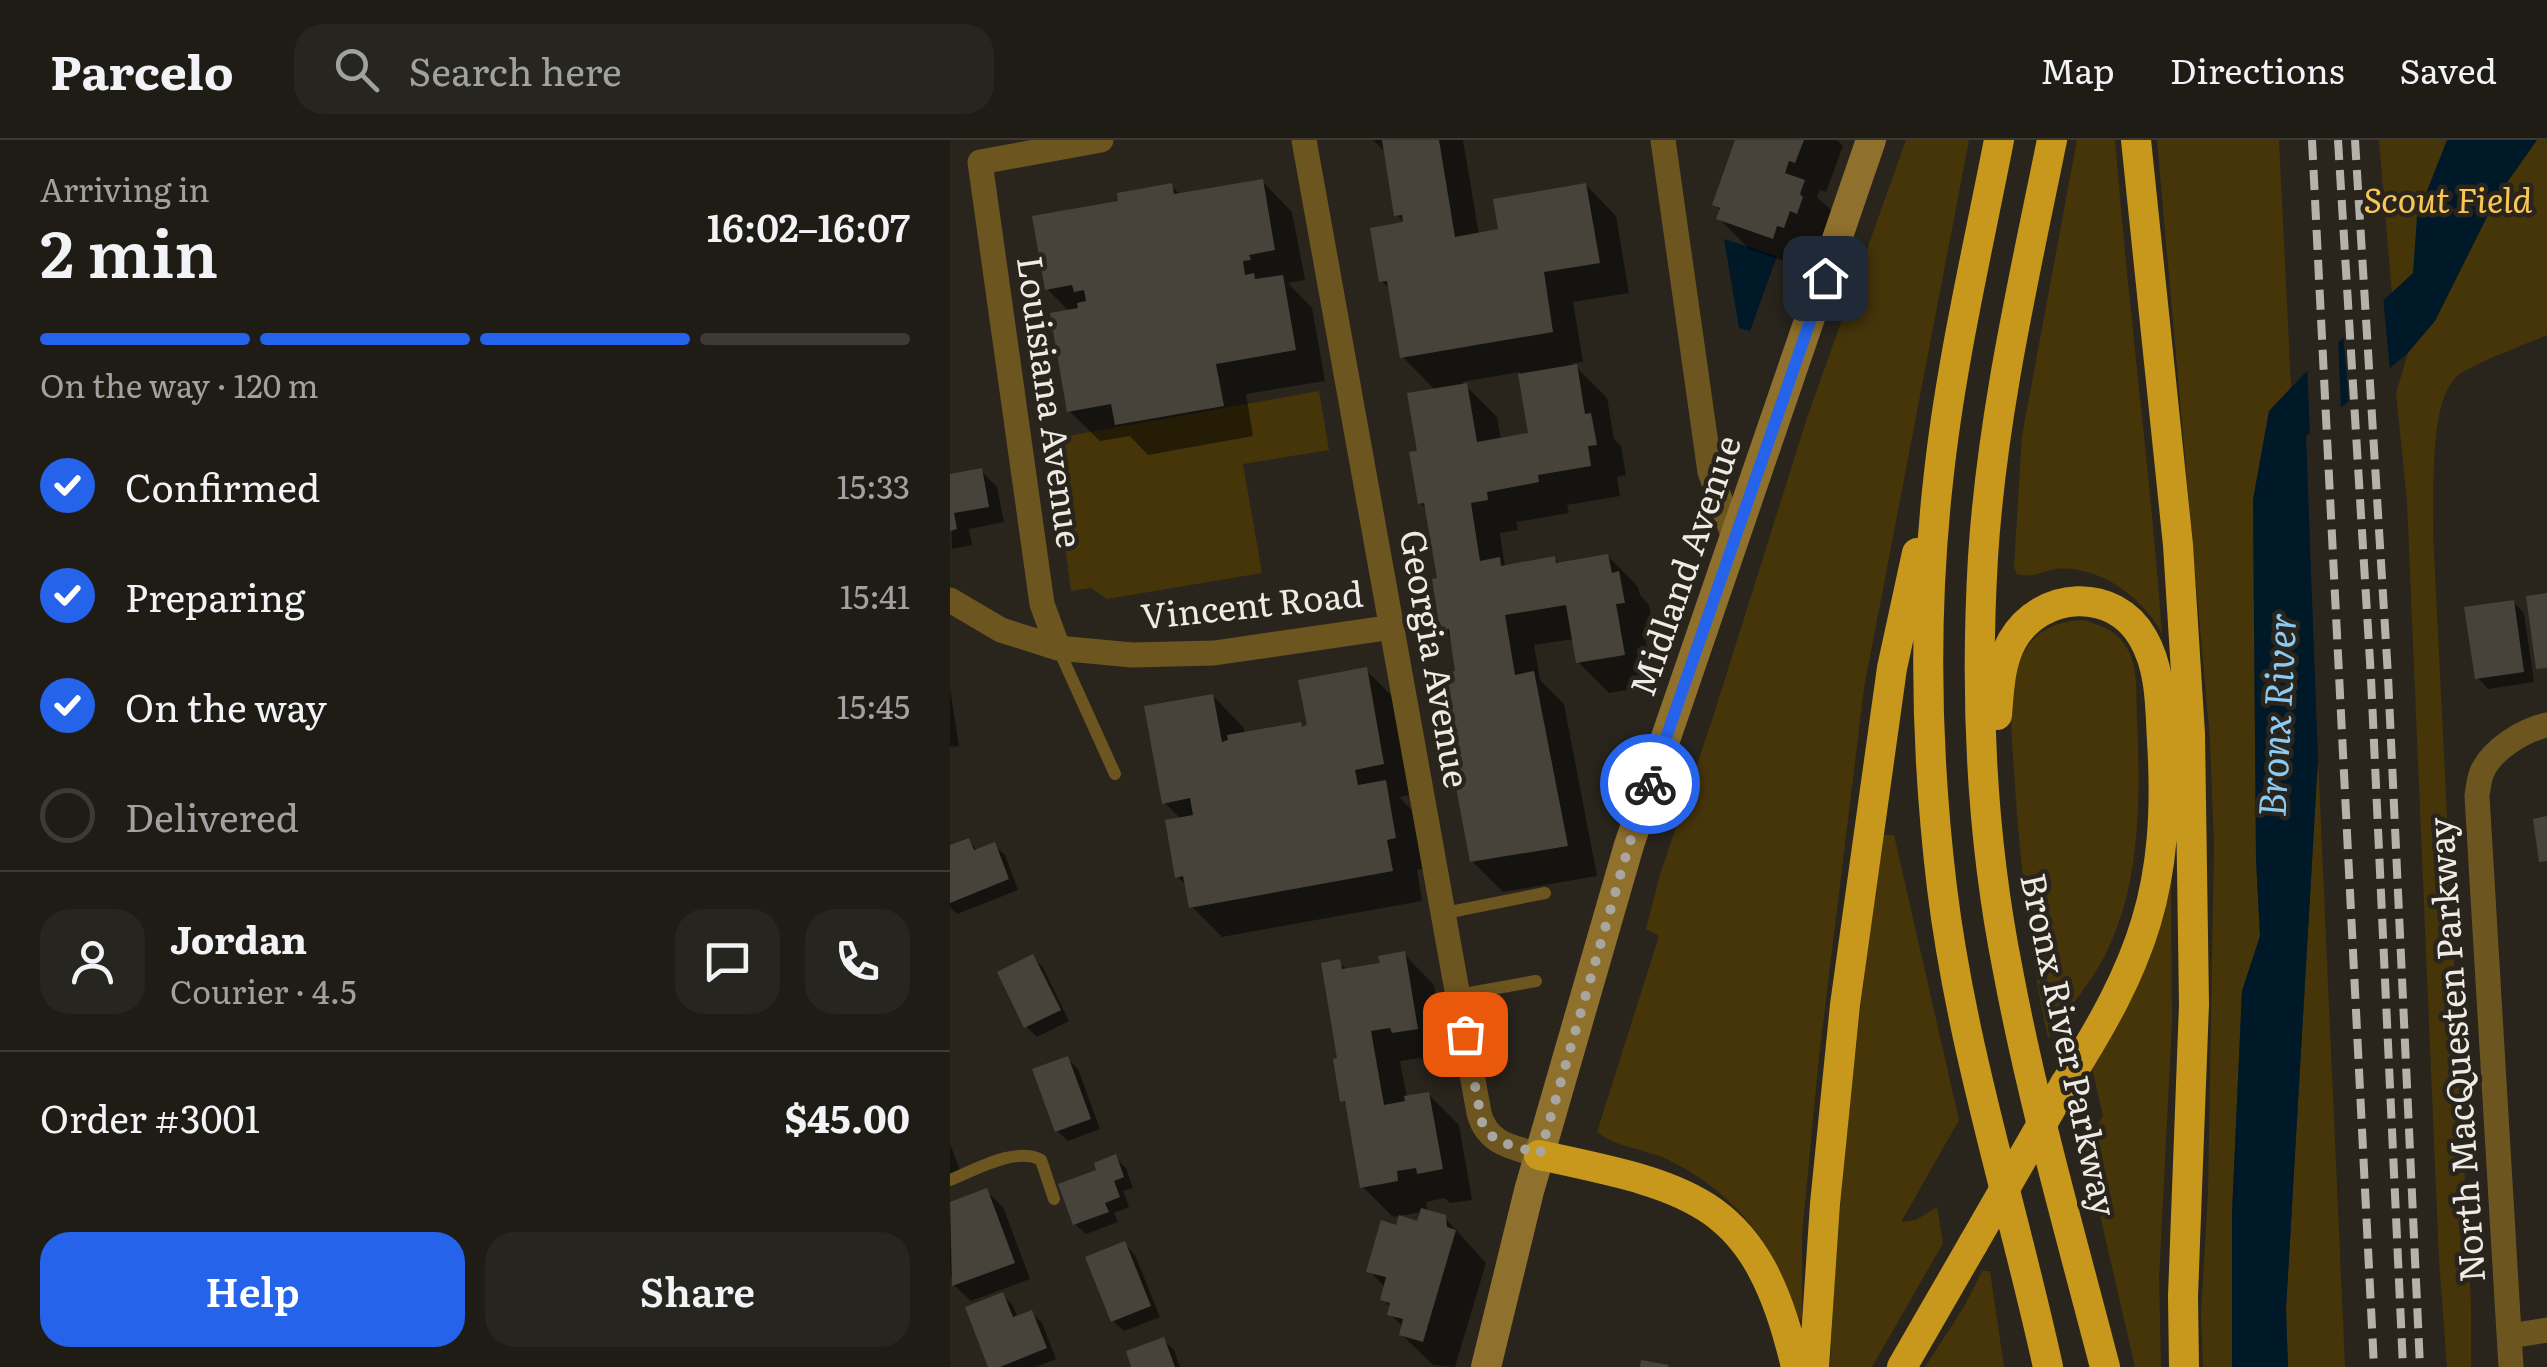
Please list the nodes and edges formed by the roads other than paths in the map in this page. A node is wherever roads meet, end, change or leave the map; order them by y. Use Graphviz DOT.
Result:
graph roads {
  1 [pos="1102,140"];
  2 [pos="1304,140"];
  3 [pos="1663,140"];
  4 [pos="1871,140"];
  5 [pos="1999,140"];
  6 [pos="2052,140"];
  7 [pos="2136,140"];
  8 [pos="1944,433"];
  9 [pos="1735,540"];
  10 [pos="950,600"];
  11 [pos="1393,626"];
  12 [pos="1058,648"];
  13 [pos="2547,725"];
  14 [pos="1115,774"];
  15 [pos="1986,817"];
  16 [pos="1545,894"];
  17 [pos="1445,913"];
  18 [pos="1536,981"];
  19 [pos="1458,995"];
  20 [pos="1540,1154"];
  21 [pos="950,1180"];
  22 [pos="1054,1200"];
  23 [pos="2547,1330"];
  24 [pos="2510,1336"];
  25 [pos="2045,1360"];
  26 [pos="1486,1367"];
  27 [pos="1796,1367"];
  28 [pos="1814,1367"];
  29 [pos="1902,1367"];
  30 [pos="2105,1367"];
  31 [pos="2184,1367"];
  32 [pos="2511,1367"];
  1 -- 12 [label="street, Louisiana Avenue"];
  2 -- 11 [label="street, Georgia Avenue"];
  3 -- 9 [label="street"];
  4 -- 9 [label="street, Midland Avenue"];
  5 -- 8 [label="highway"];
  6 -- 15 [label="highway, Bronx River Parkway"];
  7 -- 31 [label="highway"];
  8 -- 25 [label="highway"];
  8 -- 28 [label="highway"];
  9 -- 20 [label="street, Midland Avenue"];
  10 -- 12 [label="street, Vincent Road"];
  11 -- 12 [label="street, Vincent Road"];
  11 -- 17 [label="street, Georgia Avenue"];
  12 -- 14 [label="lane"];
  13 -- 24 [label="street, North MacQuesten Parkway"];
  15 -- 29 [label="highway, bridge"];
  15 -- 30 [label="highway, Bronx River Parkway"];
  16 -- 17 [label="lane"];
  17 -- 19 [label="street, Georgia Avenue"];
  18 -- 19 [label="lane"];
  19 -- 20 [label="street, Georgia Avenue"];
  20 -- 26 [label="street, Midland Avenue"];
  20 -- 27 [label="highway"];
  21 -- 22 [label="lane"];
  23 -- 24 [label="street"];
  24 -- 32 [label="street, North MacQuesten Parkway"];
}
